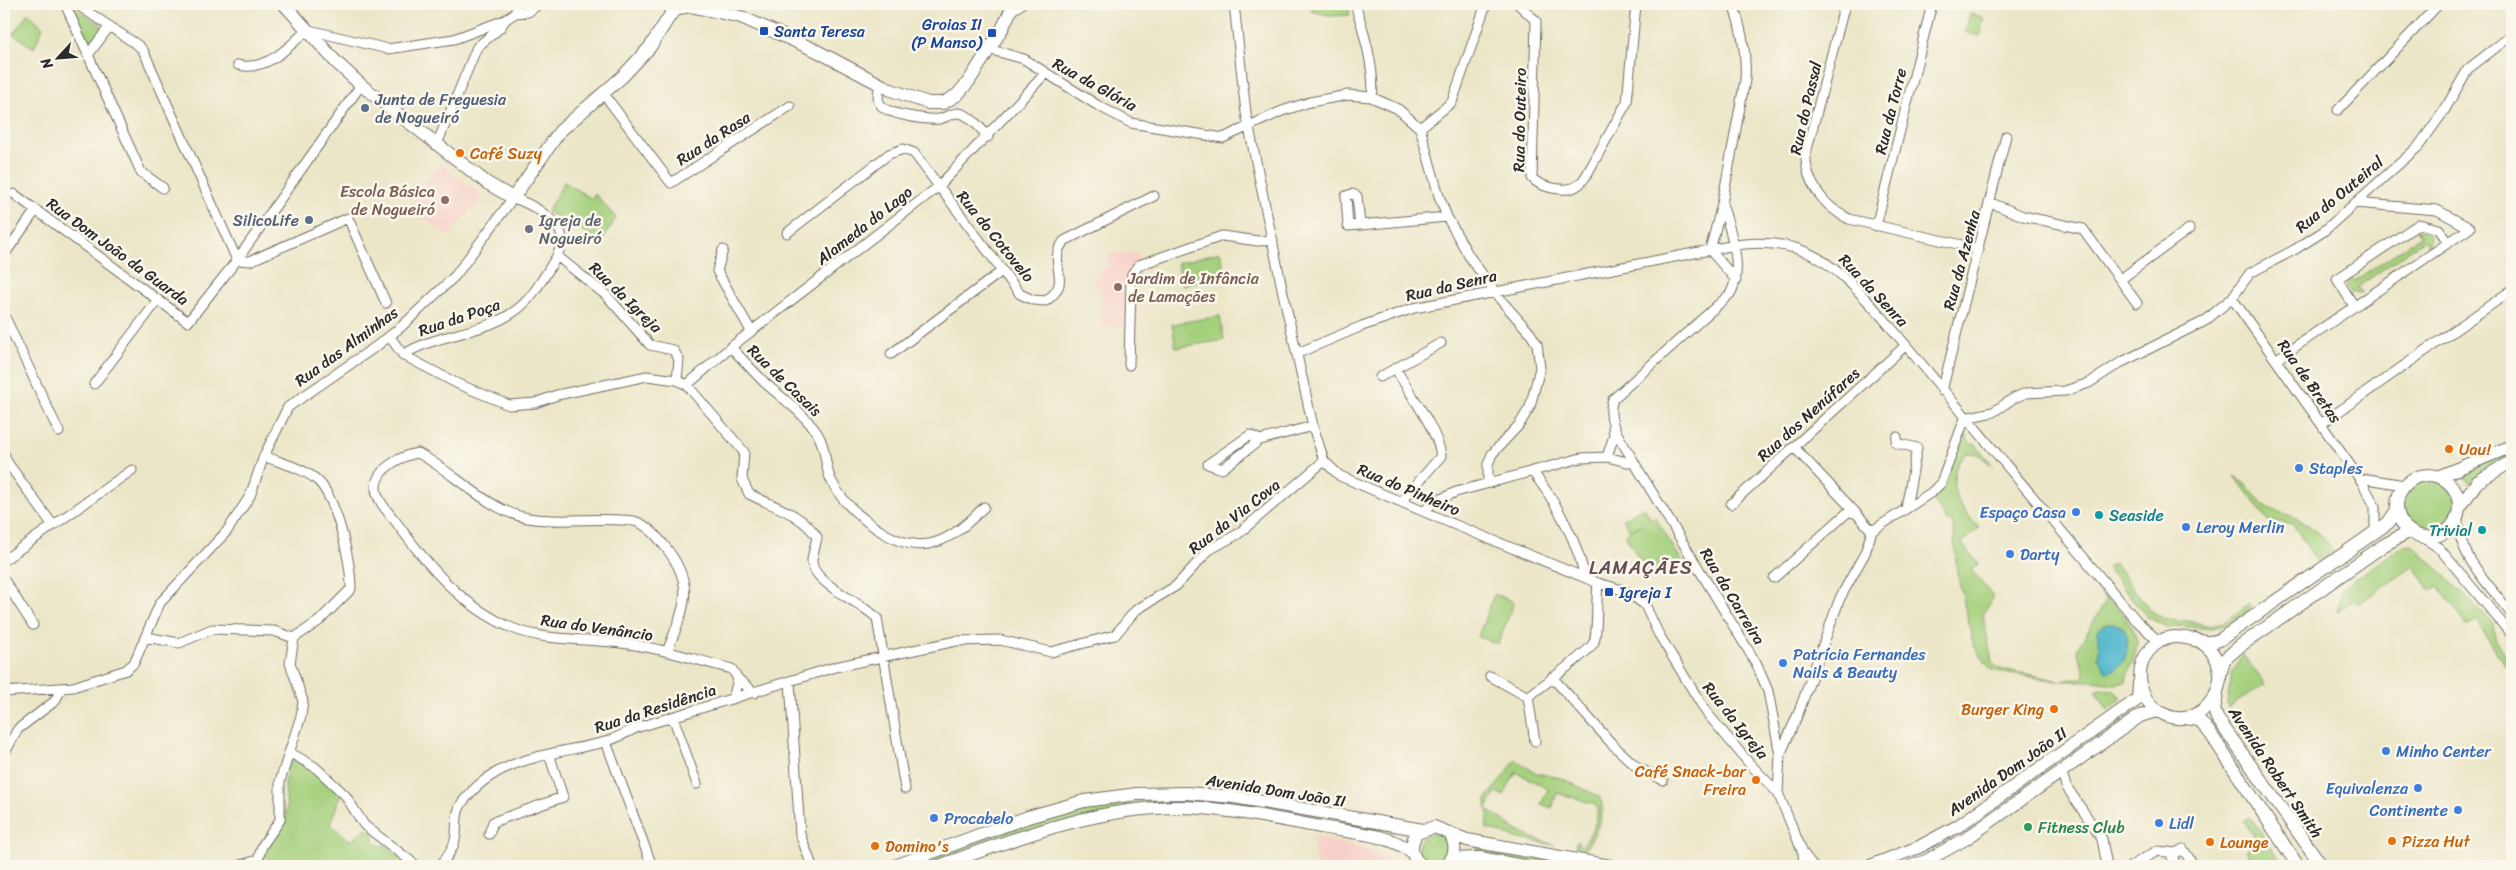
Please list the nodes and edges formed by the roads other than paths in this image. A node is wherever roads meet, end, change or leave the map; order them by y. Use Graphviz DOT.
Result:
graph roads {
  1 [pos="65,4"];
  2 [pos="76,4"];
  3 [pos="284,4"];
  4 [pos="539,4"];
  5 [pos="1234,4"];
  6 [pos="1355,4"];
  7 [pos="1486,4"];
  8 [pos="1518,4"];
  9 [pos="1636,4"];
  10 [pos="1732,4"];
  11 [pos="1844,4"];
  12 [pos="1932,4"];
  13 [pos="2439,4"];
  14 [pos="684,5"];
  15 [pos="1011,5"];
  16 [pos="517,8"];
  17 [pos="505,20"];
  18 [pos="109,27"];
  19 [pos="308,30"];
  20 [pos="2512,35"];
  21 [pos="988,49"];
  22 [pos="88,55"];
  23 [pos="238,65"];
  24 [pos="1045,74"];
  25 [pos="361,85"];
  26 [pos="880,85"];
  27 [pos="603,93"];
  28 [pos="1372,97"];
  29 [pos="790,106"];
  30 [pos="2338,110"];
  31 [pos="1249,127"];
  32 [pos="1420,128"];
  33 [pos="2006,136"];
  34 [pos="988,137"];
  35 [pos="437,144"];
  36 [pos="938,187"];
  37 [pos="163,188"];
  38 [pos="14,194"];
  39 [pos="1154,196"];
  40 [pos="513,198"];
  41 [pos="1991,203"];
  42 [pos="1722,204"];
  43 [pos="2355,204"];
  44 [pos="36,210"];
  45 [pos="1447,217"];
  46 [pos="1360,225"];
  47 [pos="1876,226"];
  48 [pos="2189,229"];
  49 [pos="787,233"];
  50 [pos="1273,240"];
  51 [pos="2448,242"];
  52 [pos="1736,244"];
  53 [pos="1979,249"];
  54 [pos="723,250"];
  55 [pos="1710,250"];
  56 [pos="4,255"];
  57 [pos="557,256"];
  58 [pos="237,260"];
  59 [pos="1002,271"];
  60 [pos="2121,279"];
  61 [pos="1736,280"];
  62 [pos="2512,290"];
  63 [pos="1494,291"];
  64 [pos="2232,298"];
  65 [pos="158,300"];
  66 [pos="386,303"];
  67 [pos="2137,303"];
  68 [pos="2354,306"];
  69 [pos="4,315"];
  70 [pos="751,331"];
  71 [pos="390,337"];
  72 [pos="1441,343"];
  73 [pos="1905,346"];
  74 [pos="730,347"];
  75 [pos="1298,353"];
  76 [pos="891,354"];
  77 [pos="403,355"];
  78 [pos="2277,359"];
  79 [pos="1129,365"];
  80 [pos="1396,369"];
  81 [pos="1380,377"];
  82 [pos="677,380"];
  83 [pos="94,384"];
  84 [pos="688,385"];
  85 [pos="1942,391"];
  86 [pos="1965,418"];
  87 [pos="2321,424"];
  88 [pos="1613,425"];
  89 [pos="1313,426"];
  90 [pos="60,432"];
  91 [pos="1897,437"];
  92 [pos="1260,440"];
  93 [pos="2512,446"];
  94 [pos="1794,447"];
  95 [pos="4,454"];
  96 [pos="264,456"];
  97 [pos="1607,457"];
  98 [pos="1324,461"];
  99 [pos="2512,461"];
  100 [pos="1635,464"];
  101 [pos="132,470"];
  102 [pos="1532,470"];
  103 [pos="2440,476"];
  104 [pos="1488,482"];
  105 [pos="2362,482"];
  106 [pos="2404,485"];
  107 [pos="1401,502"];
  108 [pos="1731,504"];
  109 [pos="984,507"];
  110 [pos="1906,508"];
  111 [pos="2397,510"];
  112 [pos="1424,511"];
  113 [pos="2459,512"];
  114 [pos="1856,513"];
  115 [pos="52,524"];
  116 [pos="2410,530"];
  117 [pos="1872,532"];
  118 [pos="2375,532"];
  119 [pos="2422,537"];
  120 [pos="4,560"];
  121 [pos="1585,577"];
  122 [pos="1774,578"];
  123 [pos="4,580"];
  124 [pos="1598,583"];
  125 [pos="1645,605"];
  126 [pos="2512,614"];
  127 [pos="2136,620"];
  128 [pos="33,625"];
  129 [pos="2512,635"];
  130 [pos="146,637"];
  131 [pos="294,638"];
  132 [pos="2195,639"];
  133 [pos="2163,640"];
  134 [pos="667,652"];
  135 [pos="884,656"];
  136 [pos="2142,663"];
  137 [pos="1490,676"];
  138 [pos="1552,677"];
  139 [pos="2220,677"];
  140 [pos="2140,678"];
  141 [pos="738,679"];
  142 [pos="790,682"];
  143 [pos="61,689"];
  144 [pos="4,692"];
  145 [pos="755,692"];
  146 [pos="2217,693"];
  147 [pos="1528,697"];
  148 [pos="732,699"];
  149 [pos="2165,714"];
  150 [pos="673,717"];
  151 [pos="2180,717"];
  152 [pos="1535,741"];
  153 [pos="606,742"];
  154 [pos="289,752"];
  155 [pos="4,754"];
  156 [pos="549,754"];
  157 [pos="1780,755"];
  158 [pos="2057,776"];
  159 [pos="1663,780"];
  160 [pos="697,784"];
  161 [pos="905,789"];
  162 [pos="1778,793"];
  163 [pos="1422,830"];
  164 [pos="489,834"];
  165 [pos="1450,834"];
  166 [pos="2169,852"];
  167 [pos="1803,853"];
  168 [pos="258,860"];
  169 [pos="4,861"];
  170 [pos="1418,862"];
  171 [pos="1448,862"];
  172 [pos="10,866"];
  173 [pos="237,866"];
  174 [pos="266,866"];
  175 [pos="417,866"];
  176 [pos="440,866"];
  177 [pos="652,866"];
  178 [pos="812,866"];
  179 [pos="894,866"];
  180 [pos="940,866"];
  181 [pos="1523,866"];
  182 [pos="1610,866"];
  183 [pos="1804,866"];
  184 [pos="1813,866"];
  185 [pos="1870,866"];
  186 [pos="1912,866"];
  187 [pos="2107,866"];
  188 [pos="2131,866"];
  189 [pos="2177,866"];
  190 [pos="2194,866"];
  191 [pos="2298,866"];
  192 [pos="2322,866"];
  1 -- 22 [label="street"];
  2 -- 18 [label="street"];
  3 -- 19 [label="main road"];
  4 -- 16 [label="street"];
  5 -- 31 [label="street"];
  6 -- 28 [label="street"];
  7 -- 32 [label="street"];
  8 -- 9 [label="street, Rua do Outeiro"];
  10 -- 42 [label="street"];
  11 -- 47 [label="street, Rua do Passal"];
  12 -- 47 [label="street, Rua da Torre"];
  13 -- 30 [label="street"];
  14 -- 26 [label="main road"];
  14 -- 27 [label="main road"];
  15 -- 21 [label="main road"];
  16 -- 17 [label="street"];
  17 -- 19 [label="street"];
  17 -- 35 [label="street"];
  18 -- 22 [label="street"];
  18 -- 58 [label="street"];
  19 -- 23 [label="street"];
  19 -- 25 [label="main road"];
  20 -- 43 [label="street, Rua do Outeiral"];
  21 -- 24 [label="street, Rua da Glória"];
  21 -- 26 [label="main road"];
  22 -- 37 [label="street"];
  24 -- 31 [label="street, Rua da Glória"];
  24 -- 34 [label="street, Alameda do Lago"];
  25 -- 35 [label="main road"];
  25 -- 58 [label="street"];
  26 -- 34 [label="street"];
  27 -- 29 [label="street, Rua da Rasa"];
  27 -- 40 [label="main road"];
  28 -- 31 [label="street, Rua da Glória"];
  28 -- 32 [label="street, Rua da Glória"];
  31 -- 50 [label="street"];
  32 -- 45 [label="street"];
  33 -- 41 [label="street, Rua da Azenha"];
  34 -- 36 [label="street, Alameda do Lago"];
  35 -- 40 [label="main road"];
  36 -- 49 [label="street, Rua do Cotovelo"];
  36 -- 59 [label="street, Rua do Cotovelo"];
  36 -- 70 [label="street, Alameda do Lago"];
  38 -- 44 [label="street, Rua Dom João da Guarda"];
  39 -- 59 [label="street, Rua do Cotovelo"];
  40 -- 57 [label="street"];
  40 -- 71 [label="street, Rua das Alminhas"];
  41 -- 53 [label="street, Rua da Azenha"];
  41 -- 60 [label="street"];
  42 -- 52 [label="street"];
  42 -- 55 [label="street"];
  43 -- 51 [label="street"];
  43 -- 64 [label="street, Rua do Outeiral"];
  44 -- 56 [label="street"];
  44 -- 65 [label="street, Rua Dom João da Guarda"];
  45 -- 46 [label="street"];
  45 -- 63 [label="street"];
  47 -- 53 [label="street, Rua do Passal"];
  48 -- 60 [label="street"];
  50 -- 75 [label="street"];
  50 -- 79 [label="street"];
  51 -- 68 [label="street"];
  51 -- 68 [label="street"];
  52 -- 55 [label="street, Rua da Senra"];
  52 -- 61 [label="street"];
  52 -- 73 [label="street, Rua da Senra"];
  53 -- 85 [label="street, Rua da Azenha"];
  54 -- 70 [label="street"];
  55 -- 61 [label="street"];
  55 -- 63 [label="street, Rua da Senra"];
  57 -- 77 [label="street, Rua da Poça"];
  57 -- 82 [label="street, Rua da Igreja"];
  58 -- 65 [label="street, Rua Dom João da Guarda"];
  58 -- 66 [label="street"];
  59 -- 76 [label="street"];
  60 -- 67 [label="street"];
  61 -- 88 [label="street"];
  62 -- 87 [label="street"];
  63 -- 75 [label="street, Rua da Senra"];
  63 -- 104 [label="street"];
  64 -- 78 [label="street, Rua de Bretas"];
  64 -- 86 [label="street, Rua do Outeiral"];
  65 -- 83 [label="street"];
  68 -- 78 [label="street"];
  69 -- 90 [label="street"];
  70 -- 74 [label="street, Alameda do Lago"];
  71 -- 77 [label="street"];
  71 -- 96 [label="street, Rua das Alminhas"];
  72 -- 80 [label="street"];
  73 -- 85 [label="street, Rua da Senra"];
  73 -- 94 [label="street, Rua dos Nenúfares"];
  74 -- 84 [label="street, Alameda do Lago"];
  74 -- 109 [label="street, Rua de Casais"];
  75 -- 89 [label="street"];
  77 -- 82 [label="street"];
  78 -- 87 [label="street, Rua de Bretas"];
  80 -- 81 [label="street"];
  80 -- 107 [label="street"];
  82 -- 84 [label="street"];
  84 -- 135 [label="street"];
  85 -- 86 [label="street, Rua da Senra"];
  86 -- 110 [label="street"];
  86 -- 127 [label="street, Rua da Senra"];
  87 -- 105 [label="street, Rua de Bretas"];
  88 -- 97 [label="street"];
  88 -- 100 [label="street, Rua da Carreira"];
  89 -- 92 [label="street"];
  89 -- 98 [label="street"];
  91 -- 110 [label="street"];
  92 -- 92 [label="street"];
  93 -- 103 [label="main road"];
  94 -- 108 [label="street, Rua dos Nenúfares"];
  94 -- 114 [label="street"];
  95 -- 115 [label="street"];
  96 -- 130 [label="street, Rua das Alminhas"];
  96 -- 131 [label="street"];
  97 -- 100 [label="street"];
  97 -- 102 [label="street"];
  98 -- 107 [label="street, Rua do Pinheiro"];
  98 -- 135 [label="street, Rua da Via Cova"];
  99 -- 113 [label="main road"];
  100 -- 157 [label="street, Rua da Carreira"];
  101 -- 115 [label="street"];
  102 -- 104 [label="street"];
  102 -- 121 [label="street"];
  103 -- 106 [label="main road"];
  103 -- 113 [label="main road"];
  104 -- 112 [label="street"];
  105 -- 106 [label="street"];
  105 -- 118 [label="street, Rua de Bretas"];
  106 -- 111 [label="main road"];
  107 -- 112 [label="street, Rua do Pinheiro"];
  110 -- 117 [label="street"];
  111 -- 116 [label="main road"];
  111 -- 118 [label="main road"];
  112 -- 121 [label="street, Rua do Pinheiro"];
  113 -- 119 [label="main road"];
  113 -- 126 [label="street"];
  114 -- 117 [label="street"];
  114 -- 122 [label="street"];
  115 -- 120 [label="street"];
  116 -- 119 [label="main road"];
  116 -- 139 [label="main road"];
  117 -- 157 [label="street"];
  118 -- 132 [label="main road"];
  119 -- 129 [label="street"];
  121 -- 124 [label="street, Rua do Pinheiro"];
  123 -- 128 [label="street"];
  124 -- 125 [label="street, Rua do Pinheiro"];
  124 -- 138 [label="street"];
  125 -- 162 [label="street, Rua da Igreja"];
  127 -- 133 [label="street, Rua da Senra"];
  127 -- 136 [label="street, Rua da Senra"];
  130 -- 131 [label="street"];
  130 -- 143 [label="street, Rua das Alminhas"];
  131 -- 154 [label="street"];
  132 -- 133 [label="main road"];
  132 -- 139 [label="main road"];
  133 -- 136 [label="main road"];
  134 -- 134 [label="street, Rua do Venâncio"];
  134 -- 141 [label="street, Rua do Venâncio"];
  135 -- 142 [label="street, Rua da Via Cova"];
  135 -- 161 [label="street"];
  136 -- 140 [label="main road"];
  137 -- 147 [label="street"];
  138 -- 147 [label="street"];
  138 -- 159 [label="street"];
  139 -- 146 [label="main road"];
  140 -- 149 [label="main road"];
  140 -- 185 [label="main road, Avenida Dom João II"];
  141 -- 145 [label="street, Rua do Venâncio"];
  141 -- 148 [label="street"];
  142 -- 145 [label="street, Rua da Residência"];
  142 -- 178 [label="street"];
  143 -- 144 [label="street, Rua das Alminhas"];
  143 -- 155 [label="street"];
  145 -- 148 [label="street, Rua da Residência"];
  146 -- 151 [label="main road"];
  146 -- 192 [label="main road, Avenida Robert Smith"];
  147 -- 152 [label="street"];
  148 -- 150 [label="street, Rua da Residência"];
  149 -- 151 [label="main road"];
  149 -- 158 [label="main road, Avenida Dom João II"];
  150 -- 153 [label="street, Rua da Residência"];
  150 -- 160 [label="street"];
  151 -- 191 [label="main road, Avenida Robert Smith"];
  153 -- 156 [label="street, Rua da Residência"];
  153 -- 177 [label="street"];
  154 -- 168 [label="street"];
  154 -- 175 [label="street"];
  156 -- 164 [label="street"];
  156 -- 176 [label="street, Rua da Residência"];
  157 -- 162 [label="street"];
  158 -- 186 [label="main road, Avenida Dom João II"];
  158 -- 187 [label="street"];
  162 -- 167 [label="street, Rua da Igreja"];
  163 -- 165 [label="main road, Avenida Dom João II"];
  163 -- 170 [label="main road, Avenida Dom João II"];
  163 -- 179 [label="main road, Avenida Dom João II"];
  165 -- 171 [label="main road"];
  165 -- 182 [label="main road, Avenida Dom João II"];
  166 -- 188 [label="street"];
  166 -- 189 [label="street"];
  166 -- 190 [label="street"];
  167 -- 183 [label="street, Rua da Igreja"];
  167 -- 184 [label="street, Rua da Igreja"];
  168 -- 173 [label="street"];
  168 -- 174 [label="street"];
  169 -- 172 [label="street"];
  170 -- 180 [label="main road, Avenida Dom João II"];
  171 -- 181 [label="main road"];
}
